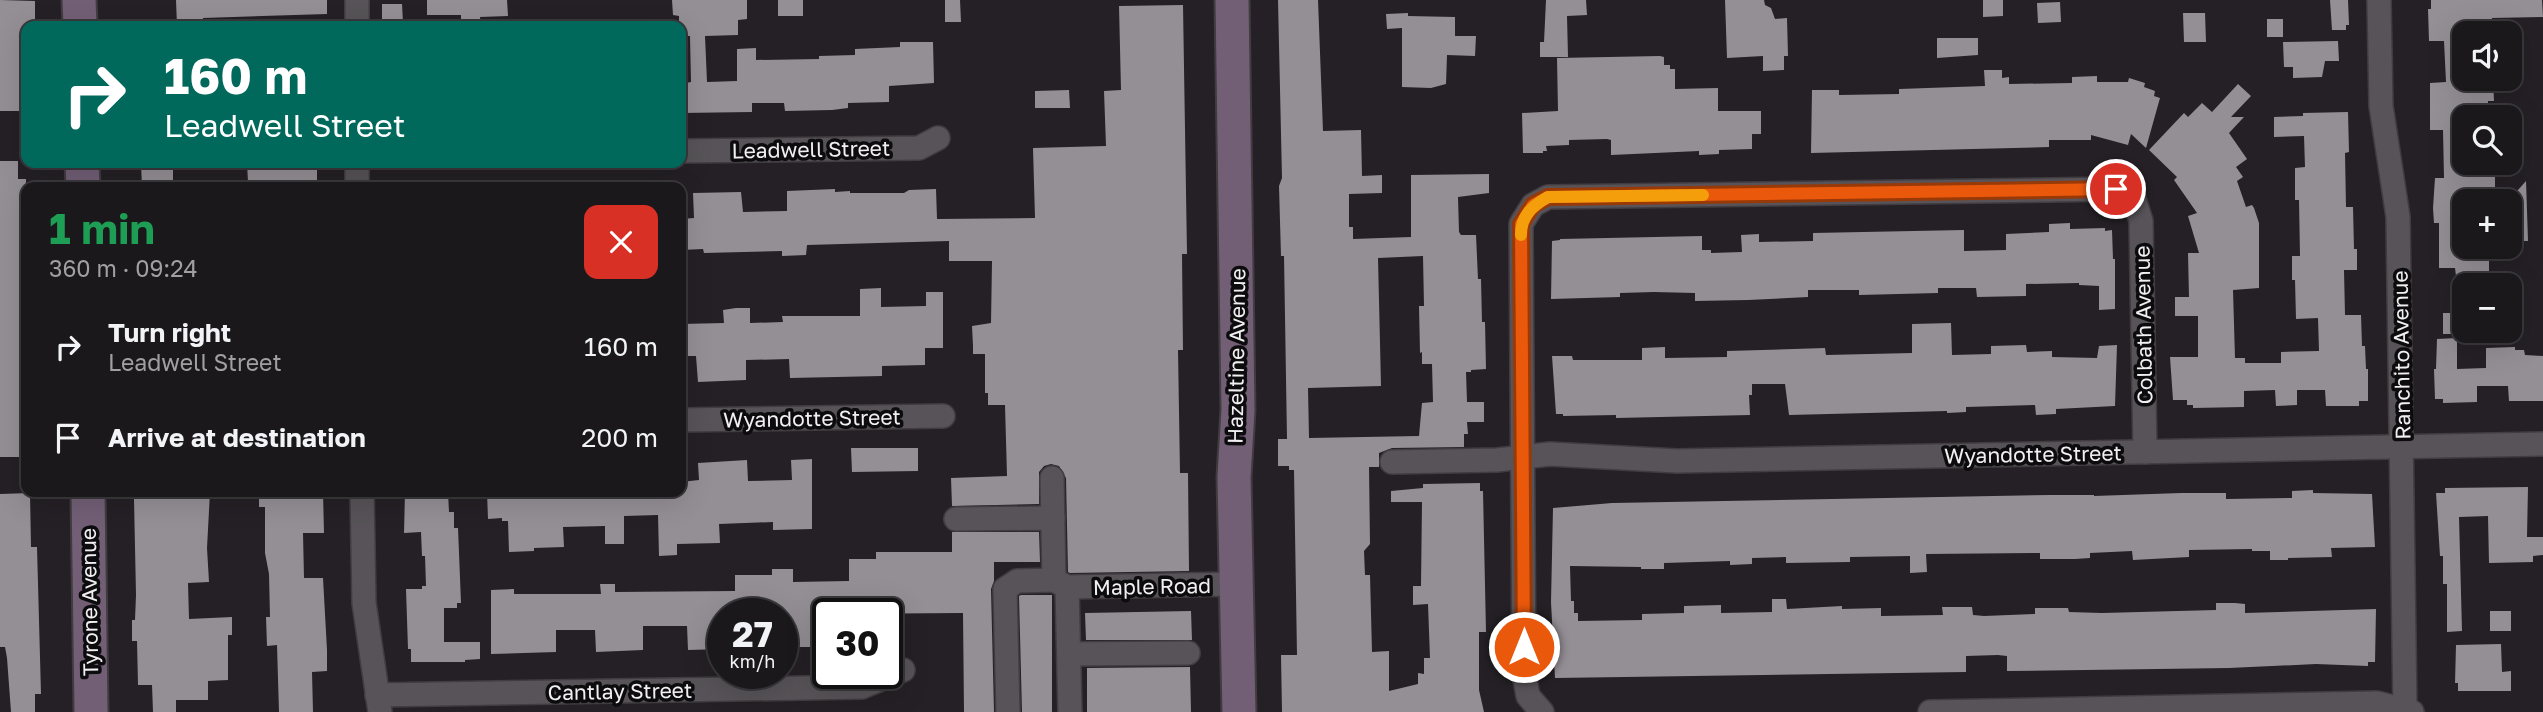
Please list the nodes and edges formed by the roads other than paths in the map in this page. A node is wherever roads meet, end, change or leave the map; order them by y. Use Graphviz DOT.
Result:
graph roads {
  1 [pos="79,0"];
  2 [pos="356,0"];
  3 [pos="1232,0"];
  4 [pos="2379,0"];
  5 [pos="80,21"];
  6 [pos="357,21"];
  7 [pos="938,138"];
  8 [pos="686,151"];
  9 [pos="943,416"];
  10 [pos="686,420"];
  11 [pos="2543,444"];
  12 [pos="2402,446"];
  13 [pos="2146,452"];
  14 [pos="1522,457"];
  15 [pos="1392,462"];
  16 [pos="1052,478"];
  17 [pos="88,497"];
  18 [pos="362,497"];
  19 [pos="1053,518"];
  20 [pos="956,519"];
  21 [pos="1060,584"];
  22 [pos="1236,584"];
  23 [pos="1188,653"];
  24 [pos="1069,654"];
  25 [pos="812,689"];
  26 [pos="378,703"];
  27 [pos="2408,711"];
  28 [pos="91,712"];
  29 [pos="1008,712"];
  30 [pos="1070,712"];
  31 [pos="1239,712"];
  32 [pos="1542,712"];
  33 [pos="1930,712"];
  1 -- 5 [label="street"];
  2 -- 6 [label="street"];
  3 -- 22 [label="street, Hazeltine Avenue"];
  4 -- 12 [label="street, Ranchito Avenue"];
  7 -- 8 [label="street, Leadwell Street"];
  9 -- 10 [label="street, Wyandotte Street"];
  11 -- 12 [label="street, Wyandotte Street"];
  12 -- 13 [label="street, Wyandotte Street"];
  12 -- 27 [label="street, Ranchito Avenue"];
  13 -- 14 [label="street, Wyandotte Street"];
  13 -- 14 [label="street, Colbath Avenue"];
  14 -- 15 [label="street, Wyandotte Street"];
  14 -- 32 [label="street"];
  16 -- 19 [label="street"];
  17 -- 28 [label="street, Tyrone Avenue"];
  18 -- 26 [label="street"];
  19 -- 20 [label="street"];
  19 -- 21 [label="street"];
  21 -- 22 [label="street, Maple Road"];
  21 -- 24 [label="street"];
  21 -- 29 [label="street, Maple Road"];
  22 -- 31 [label="street, Hazeltine Avenue"];
  23 -- 24 [label="street"];
  24 -- 30 [label="street"];
  25 -- 26 [label="street, Cantlay Street"];
  27 -- 33 [label="street"];
}
